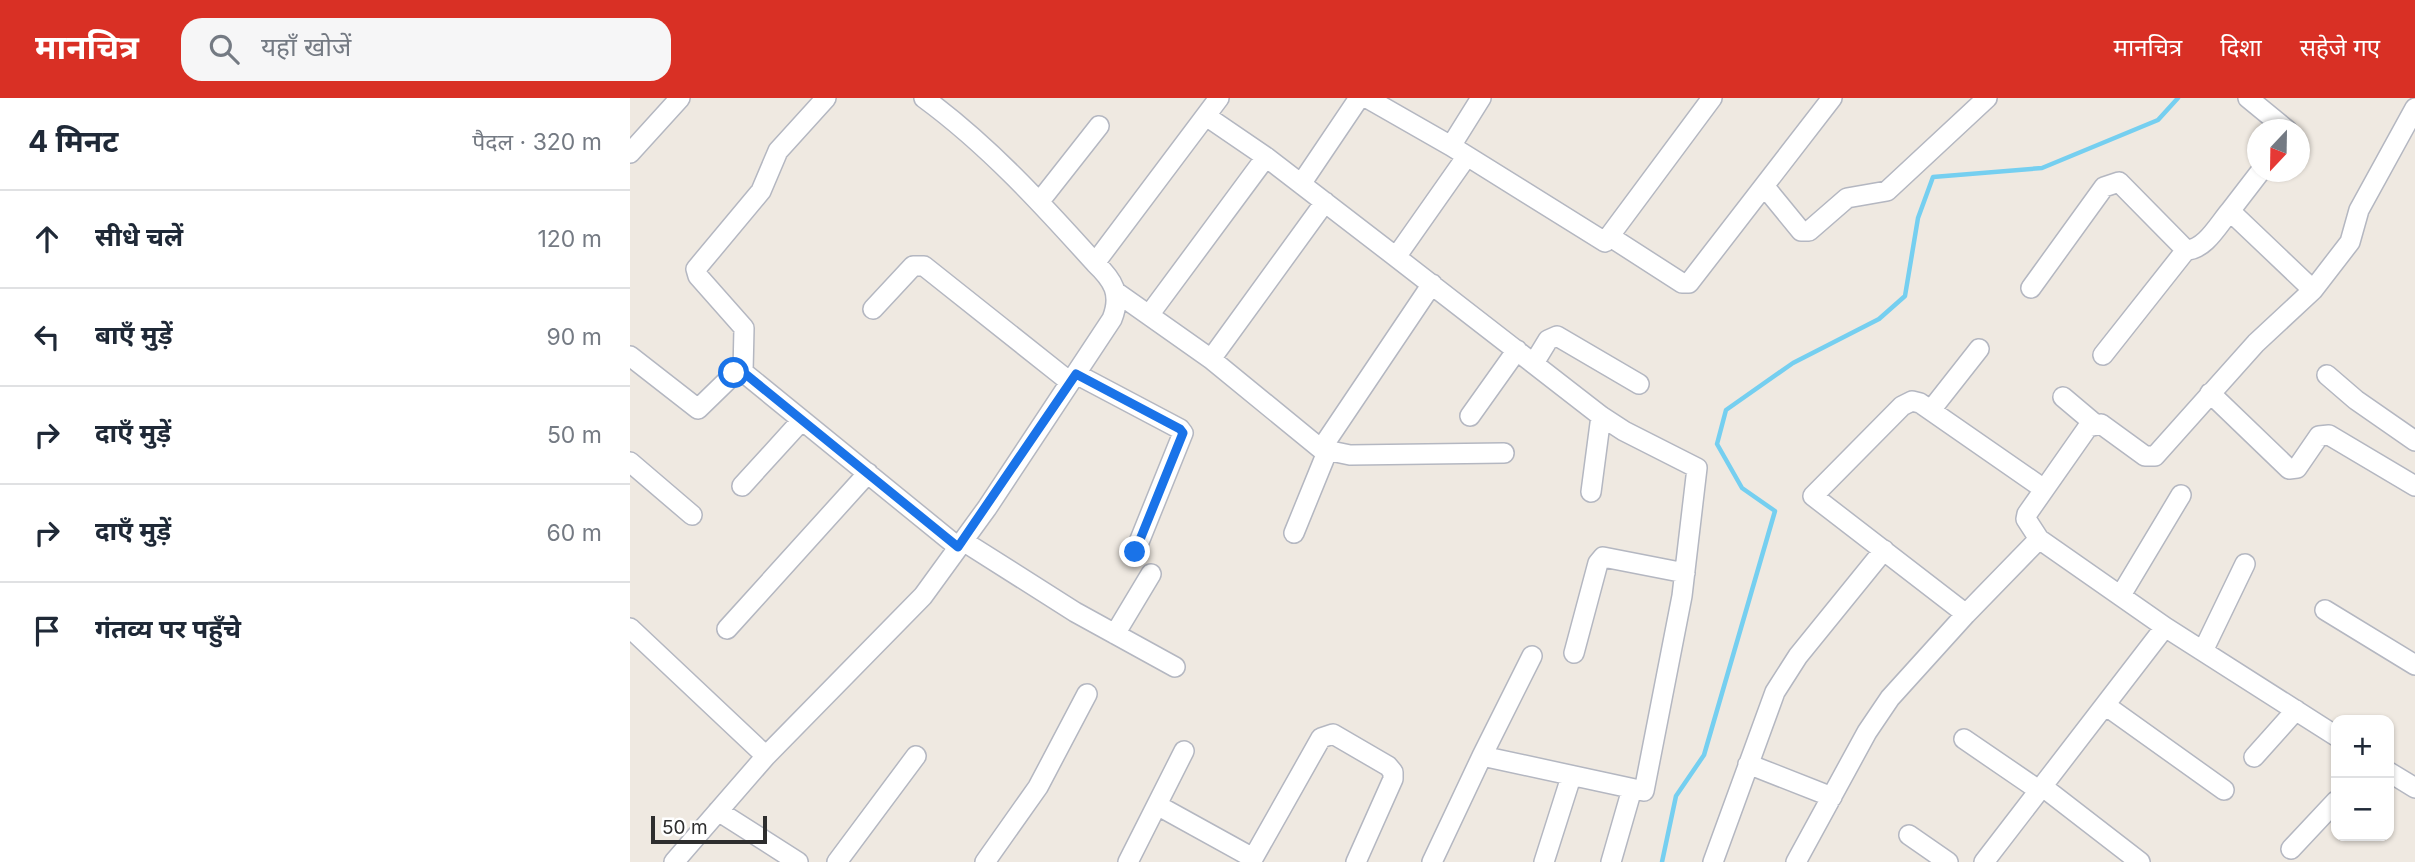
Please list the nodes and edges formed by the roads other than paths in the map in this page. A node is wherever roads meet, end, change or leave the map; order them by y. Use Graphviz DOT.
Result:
graph roads {
  1 [pos="680,98"];
  2 [pos="826,98"];
  3 [pos="1219,98"];
  4 [pos="1359,98"];
  5 [pos="1367,98"];
  6 [pos="1481,98"];
  7 [pos="1712,98"];
  8 [pos="1832,98"];
  9 [pos="1987,98"];
  10 [pos="2248,98"];
  11 [pos="934,101"];
  12 [pos="2415,108"];
  13 [pos="1206,116"];
  14 [pos="2274,119"];
  15 [pos="1099,126"];
  16 [pos="1459,151"];
  17 [pos="630,153"];
  18 [pos="1266,157"];
  19 [pos="2252,182"];
  20 [pos="1301,184"];
  21 [pos="1765,187"];
  22 [pos="1040,201"];
  23 [pos="1325,202"];
  24 [pos="2230,211"];
  25 [pos="1609,236"];
  26 [pos="2186,250"];
  27 [pos="1396,257"];
  28 [pos="1095,263"];
  29 [pos="1432,285"];
  30 [pos="2031,288"];
  31 [pos="2313,290"];
  32 [pos="1116,292"];
  33 [pos="873,309"];
  34 [pos="1149,316"];
  35 [pos="1979,349"];
  36 [pos="1517,350"];
  37 [pos="2103,355"];
  38 [pos="630,356"];
  39 [pos="1211,359"];
  40 [pos="1534,363"];
  41 [pos="743,372"];
  42 [pos="2327,375"];
  43 [pos="1073,378"];
  44 [pos="1639,384"];
  45 [pos="2210,393"];
  46 [pos="2063,397"];
  47 [pos="1931,410"];
  48 [pos="1470,416"];
  49 [pos="1601,416"];
  50 [pos="802,420"];
  51 [pos="2095,424"];
  52 [pos="2415,441"];
  53 [pos="1324,451"];
  54 [pos="1504,453"];
  55 [pos="630,462"];
  56 [pos="868,473"];
  57 [pos="742,486"];
  58 [pos="2415,486"];
  59 [pos="2044,489"];
  60 [pos="1591,492"];
  61 [pos="2181,495"];
  62 [pos="692,515"];
  63 [pos="1294,533"];
  64 [pos="2039,538"];
  65 [pos="961,544"];
  66 [pos="1884,550"];
  67 [pos="1135,552"];
  68 [pos="2245,564"];
  69 [pos="1685,573"];
  70 [pos="1151,574"];
  71 [pos="2121,595"];
  72 [pos="2325,610"];
  73 [pos="1966,614"];
  74 [pos="2165,627"];
  75 [pos="727,629"];
  76 [pos="1115,634"];
  77 [pos="633,637"];
  78 [pos="2203,651"];
  79 [pos="1574,653"];
  80 [pos="1532,656"];
  81 [pos="2415,665"];
  82 [pos="1175,667"];
  83 [pos="1087,694"];
  84 [pos="2105,705"];
  85 [pos="2296,710"];
  86 [pos="2331,733"];
  87 [pos="1964,739"];
  88 [pos="1184,751"];
  89 [pos="766,756"];
  90 [pos="916,756"];
  91 [pos="1482,756"];
  92 [pos="2253,757"];
  93 [pos="1748,764"];
  94 [pos="2394,775"];
  95 [pos="1570,777"];
  96 [pos="2415,788"];
  97 [pos="1632,789"];
  98 [pos="2041,789"];
  99 [pos="2224,790"];
  100 [pos="1832,797"];
  101 [pos="1157,805"];
  102 [pos="2331,806"];
  103 [pos="718,811"];
  104 [pos="1909,835"];
  105 [pos="2291,849"];
  106 [pos="1252,860"];
  107 [pos="674,862"];
  108 [pos="799,862"];
  109 [pos="837,862"];
  110 [pos="985,862"];
  111 [pos="1128,862"];
  112 [pos="1356,862"];
  113 [pos="1432,862"];
  114 [pos="1544,862"];
  115 [pos="1611,862"];
  116 [pos="1713,862"];
  117 [pos="1796,862"];
  118 [pos="1948,862"];
  119 [pos="1984,862"];
  120 [pos="2140,862"];
  1 -- 17 [label="street"];
  2 -- 41 [label="street"];
  3 -- 13 [label="street"];
  4 -- 20 [label="street"];
  5 -- 16 [label="street"];
  6 -- 16 [label="street"];
  7 -- 25 [label="street"];
  8 -- 21 [label="street"];
  9 -- 21 [label="street"];
  10 -- 14 [label="street"];
  11 -- 22 [label="street"];
  12 -- 31 [label="street"];
  13 -- 18 [label="street"];
  13 -- 28 [label="street"];
  15 -- 22 [label="street"];
  16 -- 25 [label="street"];
  16 -- 27 [label="street"];
  18 -- 20 [label="street"];
  18 -- 34 [label="street"];
  19 -- 24 [label="street"];
  20 -- 23 [label="street"];
  21 -- 25 [label="street"];
  22 -- 28 [label="street"];
  23 -- 27 [label="street"];
  23 -- 39 [label="street"];
  24 -- 26 [label="street"];
  24 -- 31 [label="street"];
  26 -- 30 [label="street"];
  26 -- 37 [label="street"];
  27 -- 29 [label="street"];
  28 -- 32 [label="street"];
  29 -- 36 [label="street"];
  29 -- 53 [label="street"];
  31 -- 45 [label="street"];
  32 -- 34 [label="street"];
  32 -- 43 [label="street"];
  33 -- 43 [label="street"];
  34 -- 39 [label="street"];
  35 -- 47 [label="street"];
  36 -- 40 [label="street"];
  36 -- 48 [label="street"];
  38 -- 41 [label="street"];
  39 -- 53 [label="street"];
  40 -- 44 [label="street"];
  40 -- 49 [label="street"];
  41 -- 50 [label="street"];
  42 -- 52 [label="street"];
  43 -- 65 [label="street"];
  43 -- 67 [label="street"];
  45 -- 51 [label="street"];
  45 -- 58 [label="street"];
  46 -- 51 [label="street"];
  47 -- 59 [label="street"];
  47 -- 66 [label="street"];
  49 -- 60 [label="street"];
  49 -- 69 [label="street"];
  50 -- 56 [label="street"];
  50 -- 57 [label="street"];
  51 -- 59 [label="street"];
  53 -- 54 [label="street"];
  53 -- 63 [label="street"];
  55 -- 62 [label="street"];
  56 -- 65 [label="street"];
  56 -- 75 [label="street"];
  59 -- 64 [label="street"];
  61 -- 71 [label="street"];
  64 -- 71 [label="street"];
  64 -- 73 [label="street"];
  65 -- 76 [label="street"];
  65 -- 89 [label="street"];
  66 -- 73 [label="street"];
  66 -- 93 [label="street"];
  68 -- 78 [label="street"];
  69 -- 79 [label="street"];
  69 -- 97 [label="street"];
  70 -- 76 [label="street"];
  71 -- 74 [label="street"];
  72 -- 81 [label="street"];
  73 -- 100 [label="street"];
  74 -- 78 [label="street"];
  74 -- 84 [label="street"];
  76 -- 82 [label="street"];
  77 -- 89 [label="street"];
  78 -- 85 [label="street"];
  80 -- 91 [label="street"];
  83 -- 110 [label="street"];
  84 -- 98 [label="street"];
  84 -- 99 [label="street"];
  85 -- 86 [label="street"];
  85 -- 92 [label="street"];
  87 -- 98 [label="street"];
  88 -- 101 [label="street"];
  89 -- 103 [label="street"];
  90 -- 109 [label="street"];
  91 -- 95 [label="street"];
  91 -- 113 [label="street"];
  93 -- 100 [label="street"];
  93 -- 116 [label="street"];
  94 -- 96 [label="street"];
  95 -- 97 [label="street"];
  95 -- 114 [label="street"];
  97 -- 115 [label="street"];
  98 -- 119 [label="street"];
  98 -- 120 [label="street"];
  100 -- 117 [label="street"];
  101 -- 106 [label="street"];
  101 -- 111 [label="street"];
  102 -- 105 [label="street"];
  103 -- 107 [label="street"];
  103 -- 108 [label="street"];
  104 -- 118 [label="street"];
  106 -- 112 [label="street"];
}
